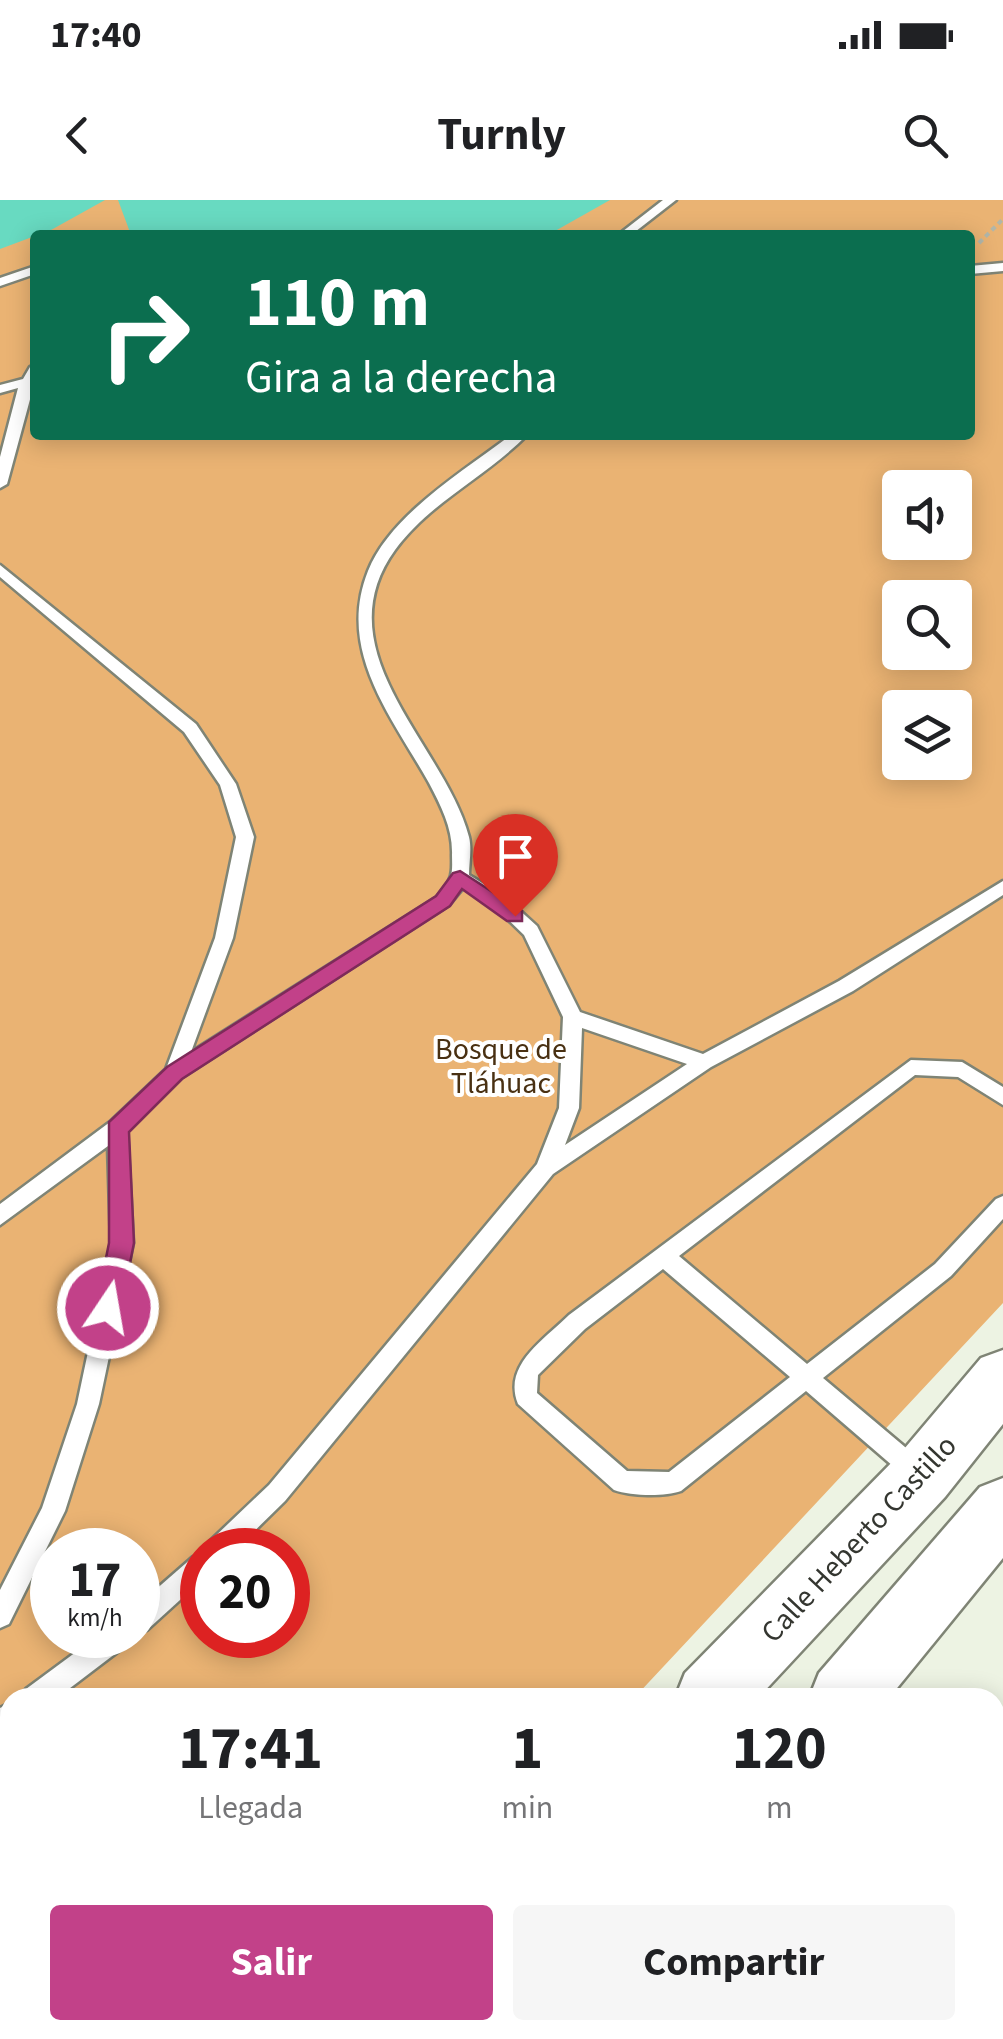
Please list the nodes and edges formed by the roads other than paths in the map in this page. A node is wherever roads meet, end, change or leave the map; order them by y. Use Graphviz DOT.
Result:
graph roads {
  1 [pos="670,200"];
  2 [pos="631,230"];
  3 [pos="1003,267"];
  4 [pos="975,270"];
  5 [pos="30,272"];
  6 [pos="0,282"];
  7 [pos="30,377"];
  8 [pos="30,383"];
  9 [pos="0,389"];
  10 [pos="514,440"];
  11 [pos="0,484"];
  12 [pos="0,568"];
  13 [pos="460,878"];
  14 [pos="1003,887"];
  15 [pos="573,1016"];
  16 [pos="704,1062"];
  17 [pos="174,1073"];
  18 [pos="1003,1097"];
  19 [pos="117,1128"];
  20 [pos="546,1168"];
  21 [pos="1003,1205"];
  22 [pos="0,1216"];
  23 [pos="662,1256"];
  24 [pos="1003,1378"];
  25 [pos="806,1381"];
  26 [pos="922,1476"];
  27 [pos="1003,1508"];
  28 [pos="240,1528"];
  29 [pos="180,1584"];
  30 [pos="160,1602"];
  31 [pos="0,1616"];
  32 [pos="89,1658"];
  33 [pos="49,1688"];
  34 [pos="720,1688"];
  35 [pos="852,1688"];
  1 -- 2 [label="lane"];
  3 -- 4 [label="lane"];
  5 -- 6 [label="lane"];
  7 -- 9 [label="lane"];
  8 -- 11 [label="lane"];
  10 -- 13 [label="lane"];
  12 -- 17 [label="lane"];
  13 -- 15 [label="lane"];
  13 -- 17 [label="lane"];
  14 -- 16 [label="lane"];
  15 -- 16 [label="lane"];
  15 -- 20 [label="lane"];
  16 -- 20 [label="lane"];
  17 -- 19 [label="lane"];
  18 -- 23 [label="lane"];
  19 -- 22 [label="lane"];
  19 -- 31 [label="lane"];
  20 -- 28 [label="lane"];
  21 -- 25 [label="lane"];
  23 -- 25 [label="lane"];
  23 -- 25 [label="lane"];
  24 -- 26 [label="main road, Calle Heberto Castillo"];
  25 -- 26 [label="lane"];
  26 -- 34 [label="main road, Calle Heberto Castillo"];
  27 -- 35 [label="main road"];
  29 -- 30 [label="lane"];
  32 -- 33 [label="lane"];
}
